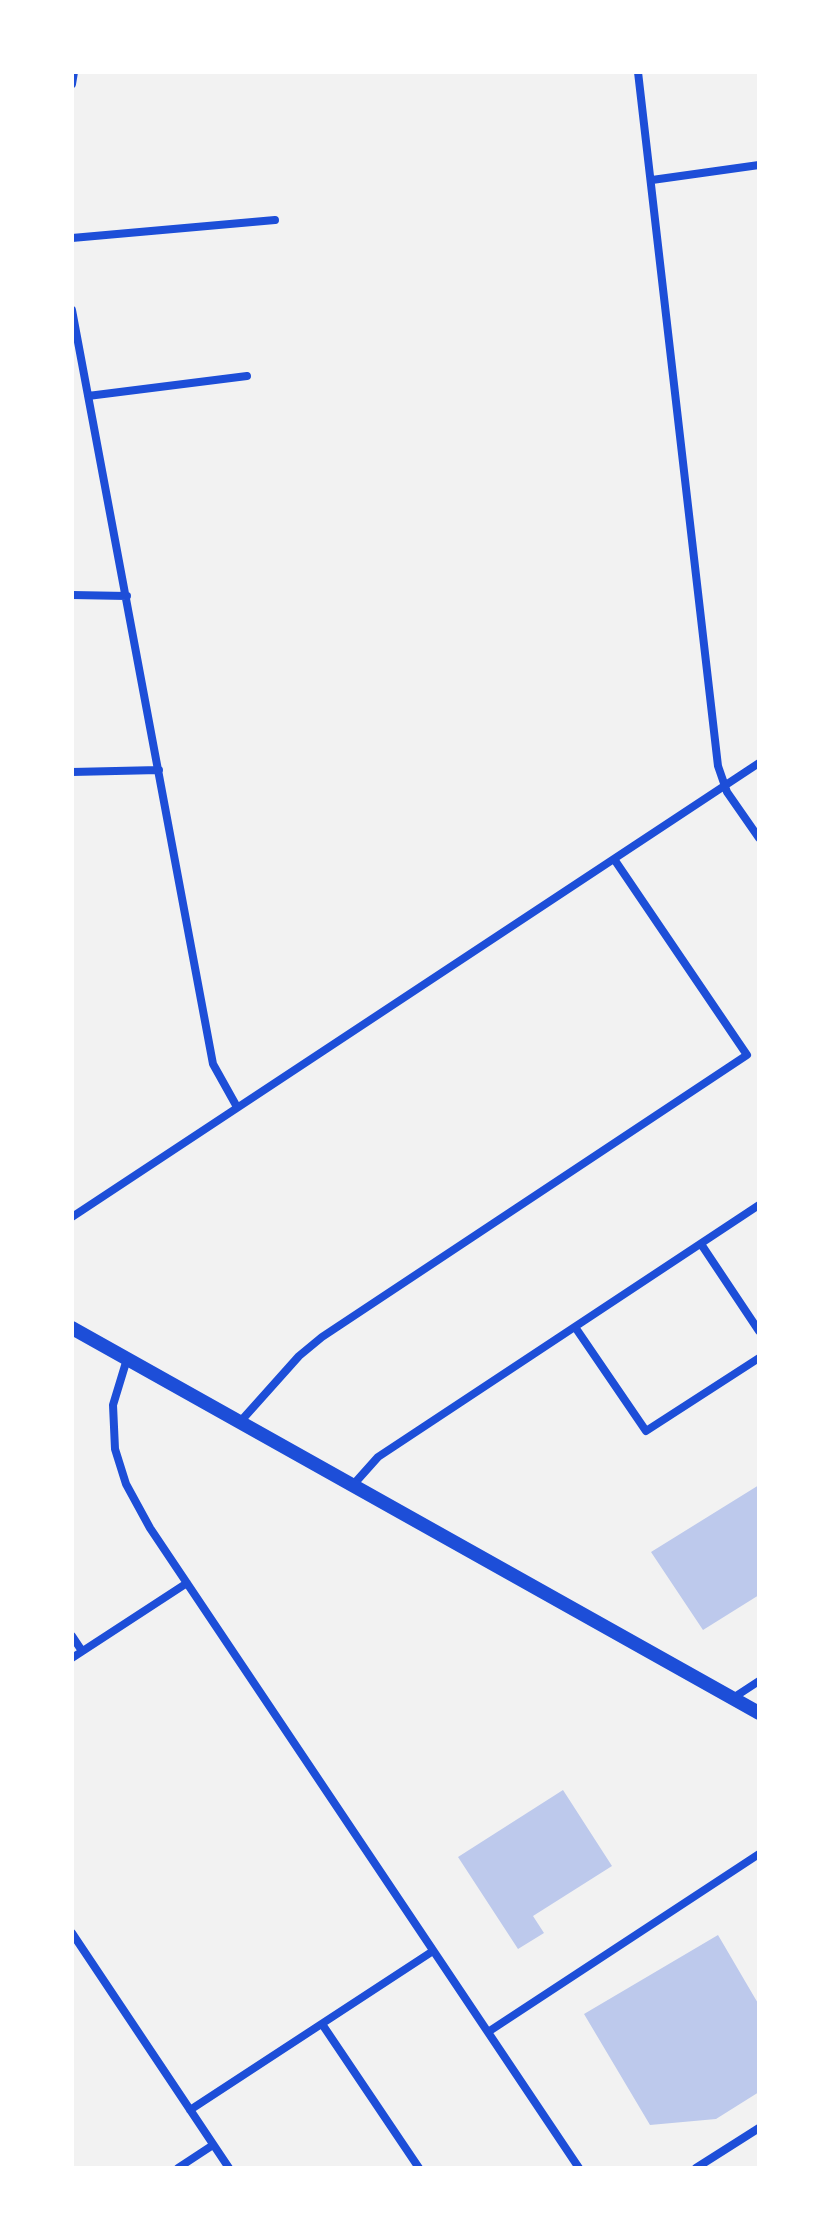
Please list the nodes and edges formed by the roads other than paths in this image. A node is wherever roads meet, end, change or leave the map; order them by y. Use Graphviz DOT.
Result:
graph roads {
  1 [pos="74,72"];
  2 [pos="638,72"];
  3 [pos="72,84"];
  4 [pos="759,165"];
  5 [pos="652,180"];
  6 [pos="275,220"];
  7 [pos="72,238"];
  8 [pos="72,310"];
  9 [pos="247,376"];
  10 [pos="88,396"];
  11 [pos="72,595"];
  12 [pos="127,596"];
  13 [pos="759,763"];
  14 [pos="159,770"];
  15 [pos="72,772"];
  16 [pos="724,786"];
  17 [pos="759,838"];
  18 [pos="614,859"];
  19 [pos="237,1107"];
  20 [pos="759,1205"];
  21 [pos="72,1217"];
  22 [pos="701,1244"];
  23 [pos="575,1327"];
  24 [pos="72,1328"];
  25 [pos="759,1331"];
  26 [pos="759,1358"];
  27 [pos="127,1359"];
  28 [pos="240,1422"];
  29 [pos="353,1485"];
  30 [pos="187,1583"];
  31 [pos="72,1636"];
  32 [pos="82,1651"];
  33 [pos="72,1658"];
  34 [pos="759,1681"];
  35 [pos="733,1698"];
  36 [pos="759,1713"];
  37 [pos="759,1854"];
  38 [pos="72,1933"];
  39 [pos="433,1951"];
  40 [pos="322,2024"];
  41 [pos="488,2032"];
  42 [pos="190,2110"];
  43 [pos="759,2128"];
  44 [pos="213,2145"];
  45 [pos="178,2168"];
  46 [pos="229,2168"];
  47 [pos="419,2168"];
  48 [pos="579,2168"];
  49 [pos="696,2168"];
  1 -- 3 [label="street"];
  2 -- 5 [label="street"];
  4 -- 5 [label="street"];
  5 -- 16 [label="street"];
  6 -- 7 [label="street"];
  8 -- 10 [label="street"];
  9 -- 10 [label="street"];
  10 -- 12 [label="street"];
  11 -- 12 [label="street"];
  12 -- 14 [label="street"];
  13 -- 16 [label="street"];
  14 -- 15 [label="street"];
  14 -- 19 [label="street"];
  16 -- 17 [label="street"];
  16 -- 18 [label="street"];
  18 -- 19 [label="street"];
  18 -- 28 [label="street"];
  19 -- 21 [label="street"];
  20 -- 22 [label="street"];
  22 -- 23 [label="street"];
  22 -- 25 [label="street"];
  23 -- 26 [label="street"];
  23 -- 29 [label="street"];
  24 -- 27 [label="street"];
  27 -- 28 [label="street"];
  27 -- 30 [label="street"];
  28 -- 29 [label="street"];
  29 -- 35 [label="street"];
  30 -- 32 [label="street"];
  30 -- 39 [label="street"];
  31 -- 32 [label="street"];
  32 -- 33 [label="street"];
  34 -- 35 [label="street"];
  35 -- 36 [label="street"];
  37 -- 41 [label="street"];
  38 -- 42 [label="street"];
  39 -- 40 [label="street"];
  39 -- 41 [label="street"];
  40 -- 42 [label="street"];
  40 -- 47 [label="street"];
  41 -- 48 [label="street"];
  42 -- 44 [label="street"];
  43 -- 49 [label="street"];
  44 -- 45 [label="street"];
  44 -- 46 [label="street"];
}
